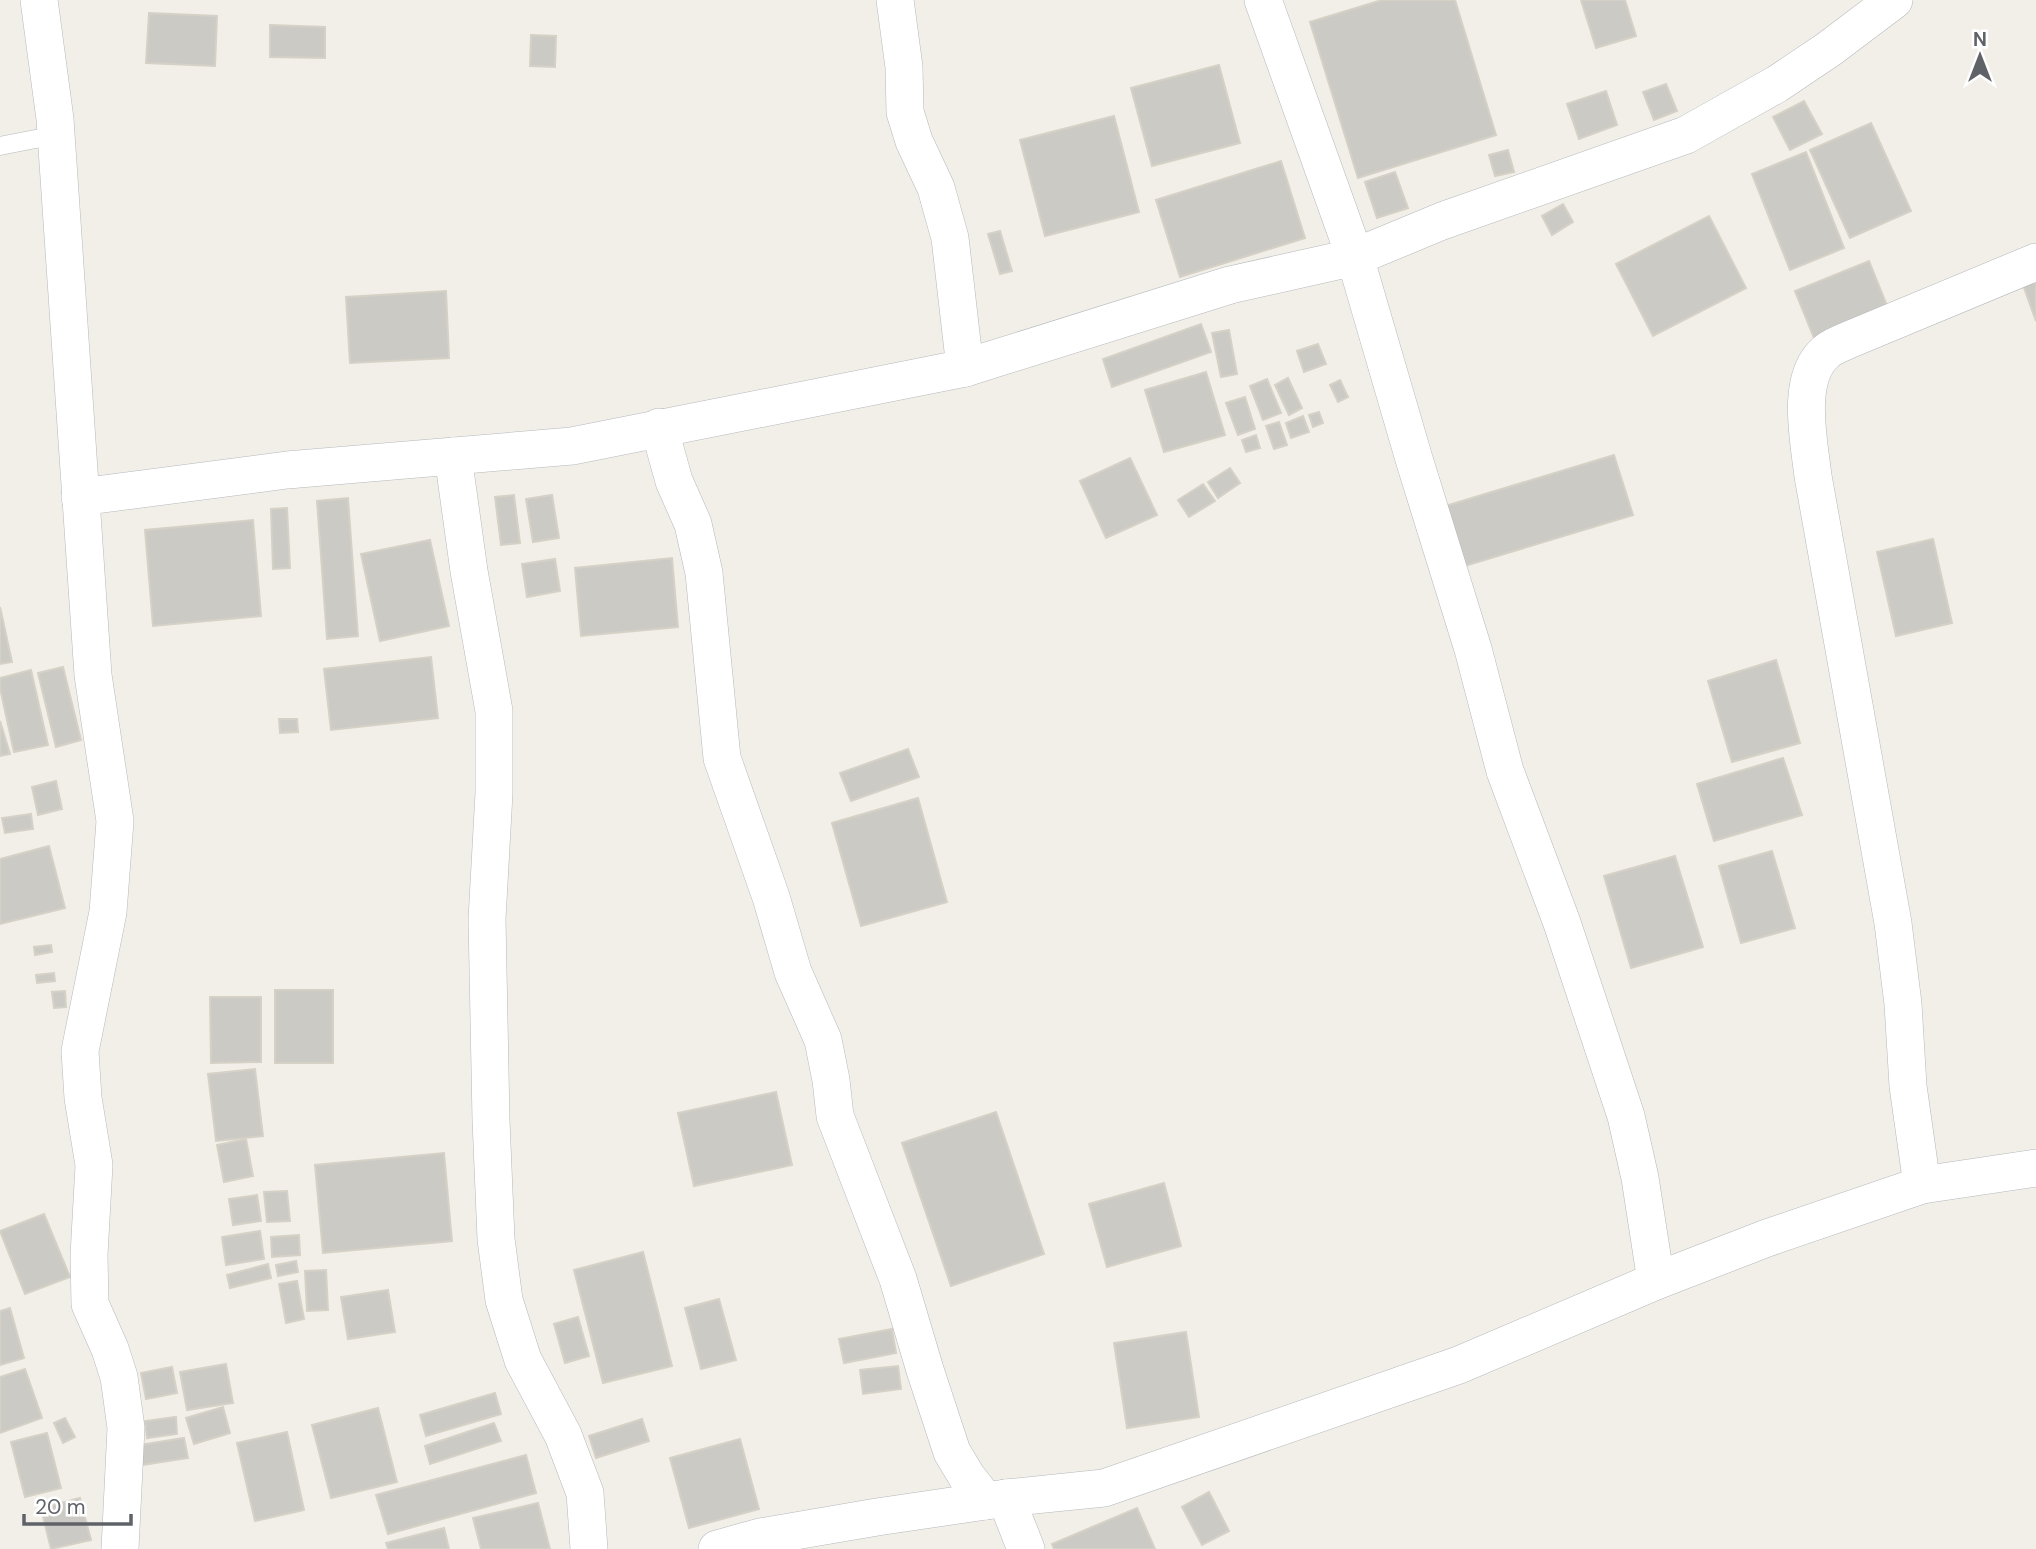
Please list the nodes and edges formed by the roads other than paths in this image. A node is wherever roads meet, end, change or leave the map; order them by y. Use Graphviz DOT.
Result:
graph roads {
  1 [pos="39,0"];
  2 [pos="895,0"];
  3 [pos="1263,0"];
  4 [pos="1894,0"];
  5 [pos="57,135"];
  6 [pos="0,146"];
  7 [pos="1355,257"];
  8 [pos="2036,262"];
  9 [pos="965,368"];
  10 [pos="659,427"];
  11 [pos="453,456"];
  12 [pos="80,496"];
  13 [pos="2036,1168"];
  14 [pos="1922,1185"];
  15 [pos="1656,1281"];
  16 [pos="996,1500"];
  17 [pos="120,1549"];
  18 [pos="589,1549"];
  19 [pos="717,1549"];
  20 [pos="1026,1549"];
  1 -- 5 [label="street"];
  2 -- 9 [label="street"];
  3 -- 7 [label="street"];
  4 -- 7 [label="street"];
  5 -- 6 [label="lane"];
  5 -- 12 [label="street"];
  7 -- 9 [label="street"];
  7 -- 15 [label="street"];
  8 -- 14 [label="street"];
  9 -- 10 [label="street"];
  10 -- 11 [label="street"];
  10 -- 16 [label="street"];
  11 -- 12 [label="street"];
  11 -- 18 [label="street"];
  12 -- 17 [label="street"];
  13 -- 14 [label="street"];
  14 -- 15 [label="street"];
  15 -- 16 [label="street"];
  16 -- 19 [label="street"];
  16 -- 20 [label="street"];
}
